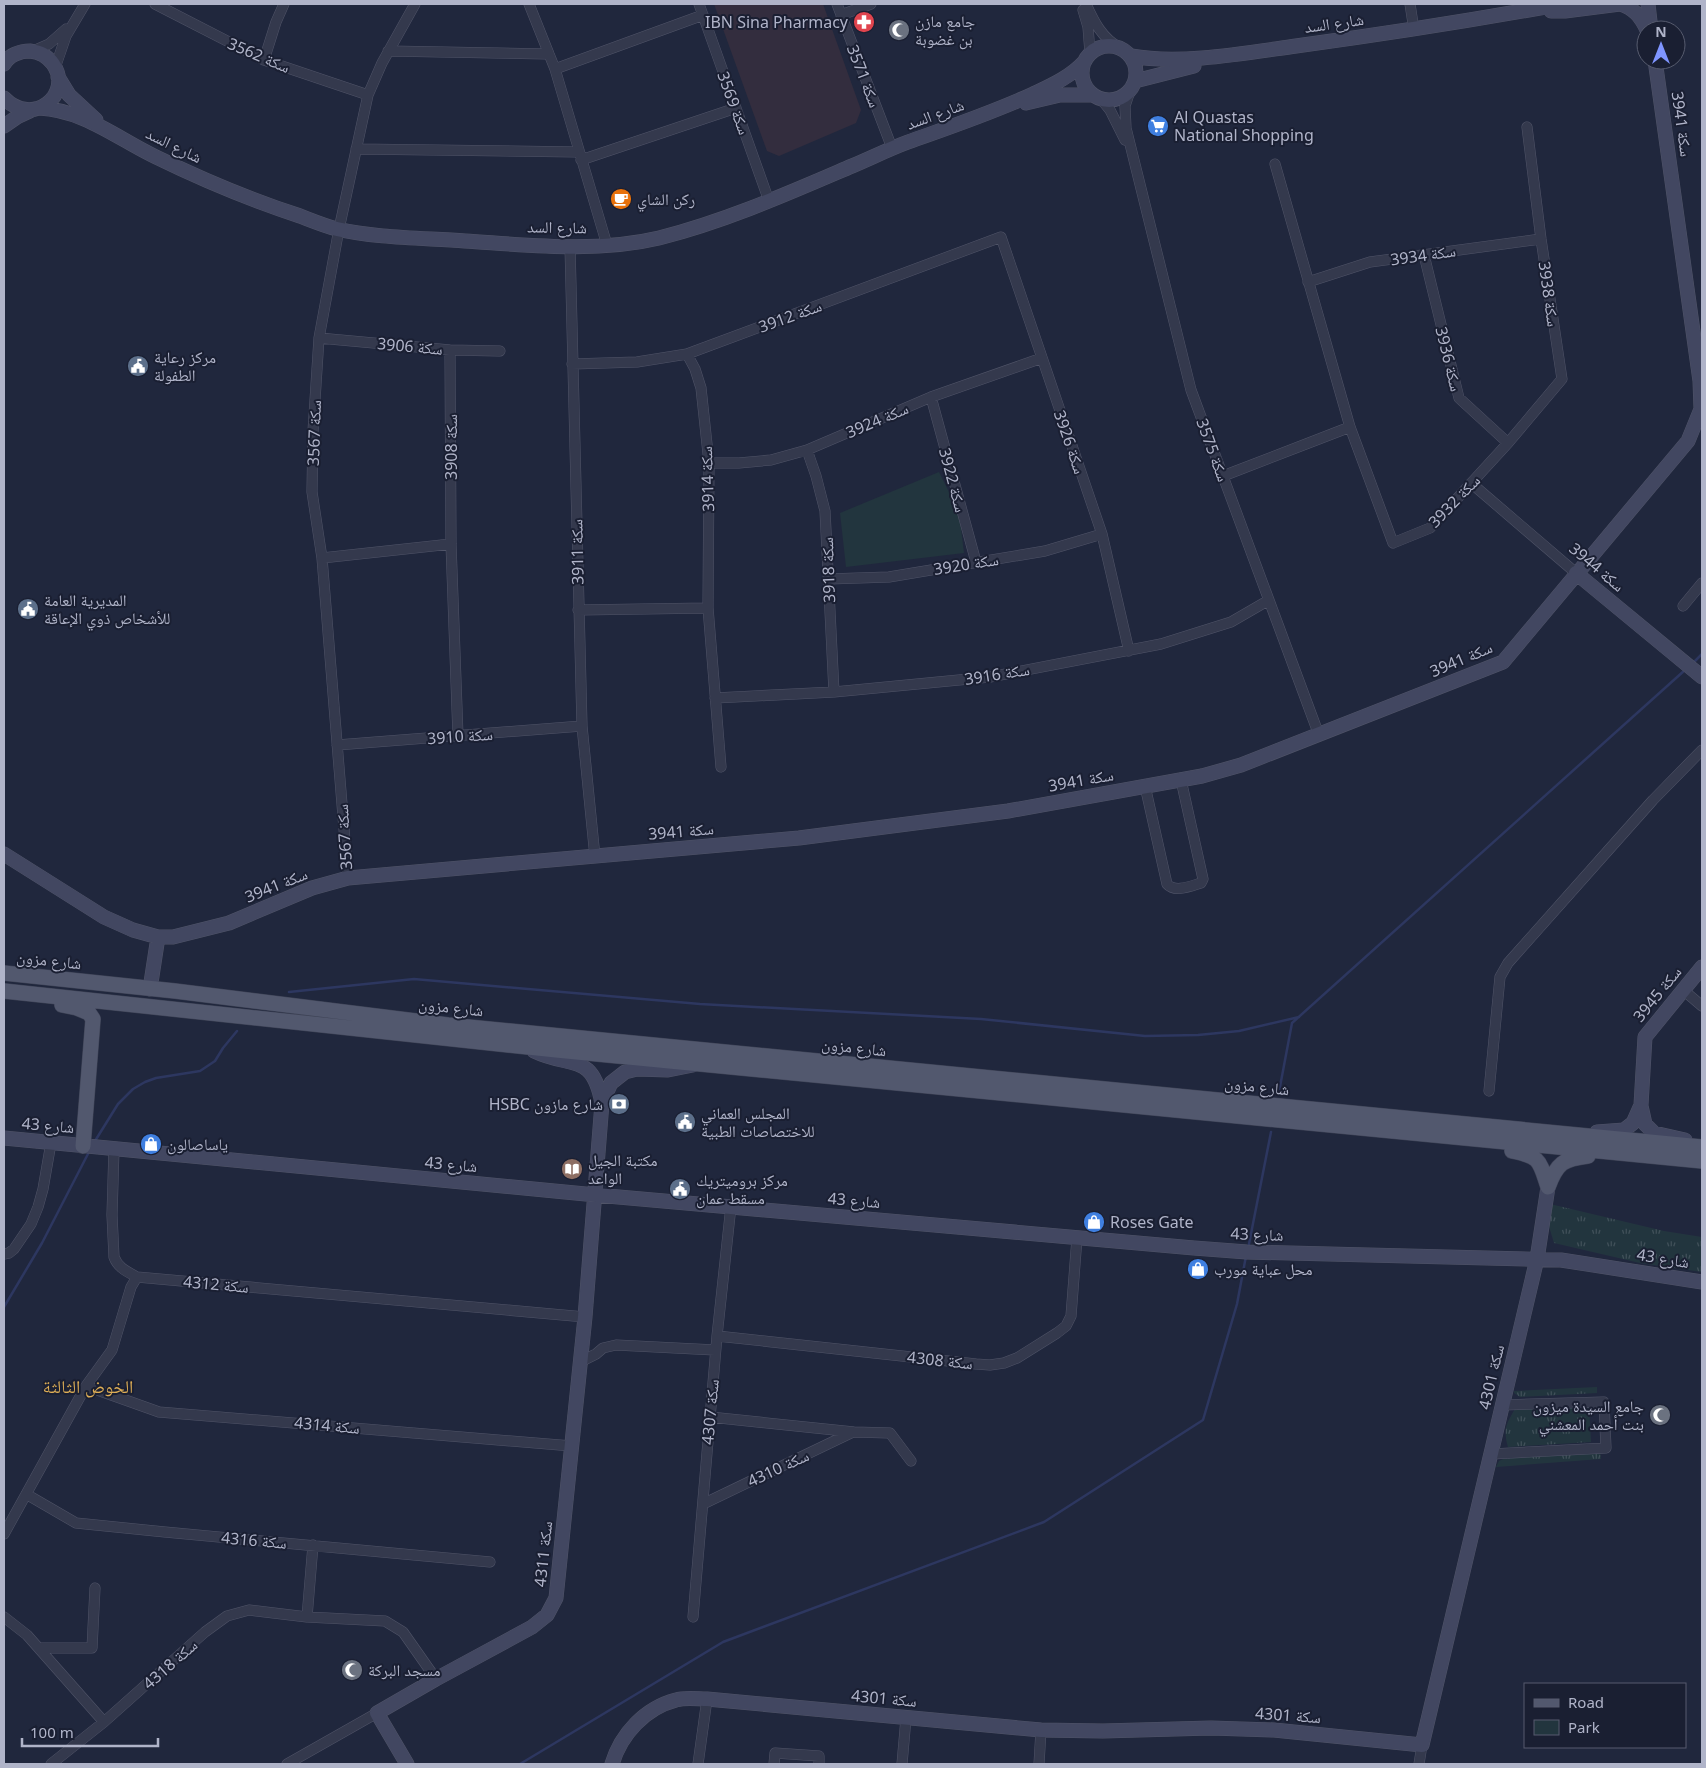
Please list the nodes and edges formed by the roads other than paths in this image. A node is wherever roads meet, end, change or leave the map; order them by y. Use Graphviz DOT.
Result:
graph roads {
  1 [pos="85,4"];
  2 [pos="155,4"];
  3 [pos="284,4"];
  4 [pos="415,4"];
  5 [pos="529,4"];
  6 [pos="699,4"];
  7 [pos="837,4"];
  8 [pos="872,4"];
  9 [pos="1084,4"];
  10 [pos="1410,4"];
  11 [pos="1562,4"];
  12 [pos="1648,4"];
  13 [pos="1538,8"];
  14 [pos="841,15"];
  15 [pos="704,16"];
  16 [pos="77,17"];
  17 [pos="1642,20"];
  18 [pos="1649,20"];
  19 [pos="1414,30"];
  20 [pos="4,50"];
  21 [pos="28,51"];
  22 [pos="388,51"];
  23 [pos="1125,52"];
  24 [pos="1258,52"];
  25 [pos="549,54"];
  26 [pos="1087,57"];
  27 [pos="264,60"];
  28 [pos="4,64"];
  29 [pos="555,69"];
  30 [pos="1656,70"];
  31 [pos="57,73"];
  32 [pos="1132,86"];
  33 [pos="368,95"];
  34 [pos="1097,97"];
  35 [pos="4,98"];
  36 [pos="1004,107"];
  37 [pos="736,108"];
  38 [pos="34,110"];
  39 [pos="4,126"];
  40 [pos="1527,127"];
  41 [pos="108,130"];
  42 [pos="892,148"];
  43 [pos="356,149"];
  44 [pos="580,156"];
  45 [pos="1132,157"];
  46 [pos="1275,164"];
  47 [pos="769,201"];
  48 [pos="338,229"];
  49 [pos="1001,237"];
  50 [pos="1541,239"];
  51 [pos="608,245"];
  52 [pos="570,246"];
  53 [pos="1424,255"];
  54 [pos="1308,282"];
  55 [pos="319,338"];
  56 [pos="450,350"];
  57 [pos="500,351"];
  58 [pos="687,354"];
  59 [pos="1042,358"];
  60 [pos="572,364"];
  61 [pos="1701,381"];
  62 [pos="931,397"];
  63 [pos="1350,427"];
  64 [pos="1508,443"];
  65 [pos="807,450"];
  66 [pos="709,463"];
  67 [pos="1223,476"];
  68 [pos="1471,484"];
  69 [pos="1102,534"];
  70 [pos="451,544"];
  71 [pos="322,558"];
  72 [pos="976,562"];
  73 [pos="1576,573"];
  74 [pos="828,579"];
  75 [pos="1702,583"];
  76 [pos="1269,600"];
  77 [pos="1682,606"];
  78 [pos="708,608"];
  79 [pos="578,610"];
  80 [pos="1129,650"];
  81 [pos="1702,677"];
  82 [pos="834,692"];
  83 [pos="715,698"];
  84 [pos="582,726"];
  85 [pos="1319,735"];
  86 [pos="458,736"];
  87 [pos="337,745"];
  88 [pos="1702,750"];
  89 [pos="720,767"];
  90 [pos="1181,780"];
  91 [pos="1145,786"];
  92 [pos="4,854"];
  93 [pos="595,857"];
  94 [pos="348,878"];
  95 [pos="158,937"];
  96 [pos="1702,967"];
  97 [pos="4,973"];
  98 [pos="150,989"];
  99 [pos="1682,989"];
  100 [pos="4,991"];
  101 [pos="4,995"];
  102 [pos="1702,1006"];
  103 [pos="528,1047"];
  104 [pos="696,1064"];
  105 [pos="1488,1090"];
  106 [pos="602,1102"];
  107 [pos="1641,1105"];
  108 [pos="1568,1134"];
  109 [pos="1432,1135"];
  110 [pos="4,1138"];
  111 [pos="51,1143"];
  112 [pos="1702,1145"];
  113 [pos="83,1146"];
  114 [pos="114,1149"];
  115 [pos="1616,1152"];
  116 [pos="1702,1161"];
  117 [pos="1548,1187"];
  118 [pos="596,1195"];
  119 [pos="731,1206"];
  120 [pos="1077,1238"];
  121 [pos="4,1254"];
  122 [pos="1537,1258"];
  123 [pos="137,1277"];
  124 [pos="1702,1282"];
  125 [pos="585,1318"];
  126 [pos="717,1336"];
  127 [pos="715,1350"];
  128 [pos="580,1362"];
  129 [pos="86,1386"];
  130 [pos="1502,1405"];
  131 [pos="710,1417"];
  132 [pos="854,1432"];
  133 [pos="572,1446"];
  134 [pos="1491,1454"];
  135 [pos="911,1461"];
  136 [pos="26,1494"];
  137 [pos="703,1504"];
  138 [pos="4,1534"];
  139 [pos="313,1545"];
  140 [pos="490,1562"];
  141 [pos="95,1588"];
  142 [pos="4,1617"];
  143 [pos="307,1617"];
  144 [pos="693,1617"];
  145 [pos="40,1648"];
  146 [pos="436,1679"];
  147 [pos="707,1699"];
  148 [pos="377,1713"];
  149 [pos="906,1718"];
  150 [pos="104,1722"];
  151 [pos="1041,1730"];
  152 [pos="1422,1745"];
  153 [pos="51,1764"];
  154 [pos="288,1764"];
  155 [pos="407,1764"];
  156 [pos="612,1764"];
  157 [pos="698,1764"];
  158 [pos="774,1764"];
  159 [pos="819,1764"];
  160 [pos="902,1764"];
  161 [pos="1039,1764"];
  162 [pos="1419,1764"];
  1 -- 16 [label="street"];
  2 -- 27 [label="street, سكة 3562"];
  3 -- 27 [label="street"];
  4 -- 22 [label="street, سكة 3567"];
  5 -- 25 [label="street"];
  6 -- 15 [label="street, سكة 3569"];
  7 -- 14 [label="street, سكة 3571"];
  8 -- 14 [label="street"];
  9 -- 23 [label="street"];
  9 -- 26 [label="street"];
  10 -- 19 [label="street"];
  11 -- 13 [label="street, شارع السد"];
  12 -- 18 [label="street"];
  13 -- 17 [label="street"];
  13 -- 19 [label="street, شارع السد"];
  14 -- 42 [label="street, سكة 3571"];
  15 -- 29 [label="street"];
  15 -- 37 [label="street, سكة 3569"];
  16 -- 21 [label="street"];
  16 -- 31 [label="street"];
  19 -- 24 [label="street, شارع السد"];
  20 -- 21 [label="street"];
  21 -- 28 [label="street"];
  21 -- 31 [label="street, شارع السد"];
  22 -- 25 [label="street"];
  22 -- 33 [label="street, سكة 3567"];
  23 -- 24 [label="street, شارع السد"];
  23 -- 26 [label="street"];
  23 -- 32 [label="street"];
  24 -- 32 [label="street, شارع السد"];
  25 -- 29 [label="street"];
  26 -- 34 [label="street"];
  26 -- 36 [label="street, شارع السد"];
  27 -- 33 [label="street, سكة 3562"];
  29 -- 44 [label="street"];
  30 -- 61 [label="street, سكة 3941"];
  31 -- 38 [label="street"];
  31 -- 41 [label="street, شارع السد"];
  32 -- 34 [label="street"];
  32 -- 45 [label="street, سكة 3575"];
  33 -- 43 [label="street, سكة 3567"];
  34 -- 36 [label="street, شارع السد"];
  34 -- 45 [label="street, سكة 3575"];
  35 -- 38 [label="street, شارع السد"];
  36 -- 42 [label="street, شارع السد"];
  37 -- 44 [label="street"];
  37 -- 47 [label="street, سكة 3569"];
  38 -- 39 [label="street"];
  38 -- 41 [label="street, شارع السد"];
  40 -- 50 [label="street, سكة 3938"];
  41 -- 48 [label="street, شارع السد"];
  42 -- 47 [label="street, شارع السد"];
  43 -- 44 [label="street"];
  43 -- 48 [label="street, سكة 3567"];
  44 -- 51 [label="street"];
  45 -- 67 [label="street, سكة 3575"];
  46 -- 54 [label="street, سكة 3932"];
  47 -- 51 [label="street, شارع السد"];
  48 -- 52 [label="street, شارع السد"];
  48 -- 55 [label="street, سكة 3567"];
  49 -- 58 [label="street, سكة 3912"];
  49 -- 59 [label="street, سكة 3926"];
  50 -- 53 [label="street, سكة 3934"];
  50 -- 64 [label="street, سكة 3938"];
  51 -- 52 [label="street, شارع السد"];
  52 -- 60 [label="street, سكة 3911"];
  53 -- 54 [label="street, سكة 3934"];
  53 -- 64 [label="street, سكة 3936"];
  54 -- 63 [label="street, سكة 3932"];
  55 -- 56 [label="street, سكة 3906"];
  55 -- 71 [label="street, سكة 3567"];
  56 -- 57 [label="street, سكة 3906"];
  56 -- 70 [label="street, سكة 3908"];
  58 -- 60 [label="street, سكة 3912"];
  58 -- 66 [label="street, سكة 3914"];
  59 -- 62 [label="street, سكة 3924"];
  59 -- 69 [label="street, سكة 3926"];
  60 -- 79 [label="street, سكة 3911"];
  61 -- 73 [label="street, سكة 3941"];
  62 -- 65 [label="street, سكة 3924"];
  62 -- 72 [label="street, سكة 3922"];
  63 -- 67 [label="street"];
  63 -- 68 [label="street, سكة 3932"];
  64 -- 68 [label="street, سكة 3932"];
  65 -- 66 [label="street, سكة 3924"];
  65 -- 74 [label="street, سكة 3918"];
  66 -- 78 [label="street, سكة 3914"];
  67 -- 76 [label="street, سكة 3575"];
  68 -- 73 [label="street, سكة 3944"];
  69 -- 72 [label="street, سكة 3920"];
  69 -- 80 [label="street, سكة 3926"];
  70 -- 71 [label="street"];
  70 -- 86 [label="street, سكة 3908"];
  71 -- 87 [label="street, سكة 3567"];
  72 -- 74 [label="street, سكة 3920"];
  73 -- 81 [label="street, سكة 3944"];
  73 -- 85 [label="street, سكة 3941"];
  74 -- 82 [label="street, سكة 3918"];
  75 -- 77 [label="street"];
  76 -- 80 [label="street, سكة 3916"];
  76 -- 85 [label="street, سكة 3575"];
  78 -- 79 [label="street"];
  78 -- 83 [label="street, سكة 3914"];
  79 -- 84 [label="street, سكة 3911"];
  80 -- 82 [label="street, سكة 3916"];
  82 -- 83 [label="street, سكة 3916"];
  83 -- 89 [label="street, سكة 3914"];
  84 -- 86 [label="street, سكة 3910"];
  84 -- 93 [label="street, سكة 3911"];
  85 -- 90 [label="street, سكة 3941"];
  86 -- 87 [label="street, سكة 3910"];
  87 -- 94 [label="street, سكة 3567"];
  88 -- 105 [label="street"];
  90 -- 91 [label="street, سكة 3941"];
  90 -- 91 [label="street"];
  91 -- 93 [label="street, سكة 3941"];
  92 -- 95 [label="street, سكة 3941"];
  93 -- 94 [label="street, سكة 3941"];
  94 -- 95 [label="street, سكة 3941"];
  95 -- 98 [label="street"];
  96 -- 99 [label="street, سكة 3945"];
  97 -- 98 [label="main road, شارع مزون"];
  98 -- 108 [label="main road, شارع مزون"];
  99 -- 102 [label="street"];
  99 -- 107 [label="street, سكة 3945"];
  100 -- 103 [label="main road, شارع مزون"];
  101 -- 113 [label="main road"];
  103 -- 104 [label="main road, شارع مزون"];
  103 -- 106 [label="street"];
  104 -- 106 [label="street"];
  104 -- 109 [label="main road, شارع مزون"];
  106 -- 118 [label="street, سكة 4311"];
  107 -- 108 [label="street"];
  107 -- 112 [label="street"];
  108 -- 112 [label="main road, شارع مزون"];
  109 -- 115 [label="main road, شارع مزون"];
  109 -- 117 [label="main road"];
  110 -- 111 [label="street, شارع 43"];
  111 -- 113 [label="street, شارع 43"];
  111 -- 121 [label="street"];
  113 -- 114 [label="street, شارع 43"];
  114 -- 118 [label="street, شارع 43"];
  114 -- 123 [label="street"];
  115 -- 116 [label="main road, شارع مزون"];
  115 -- 117 [label="main road"];
  117 -- 122 [label="street, سكة 4301"];
  118 -- 119 [label="street, شارع 43"];
  118 -- 125 [label="street, سكة 4311"];
  119 -- 120 [label="street, شارع 43"];
  119 -- 126 [label="street, سكة 4307"];
  120 -- 122 [label="street, شارع 43"];
  120 -- 126 [label="street, سكة 4308"];
  122 -- 124 [label="street, شارع 43"];
  122 -- 130 [label="street, سكة 4301"];
  123 -- 125 [label="street, سكة 4312"];
  123 -- 129 [label="street"];
  125 -- 128 [label="street, سكة 4311"];
  126 -- 127 [label="street, سكة 4307"];
  127 -- 128 [label="street"];
  127 -- 131 [label="street, سكة 4307"];
  128 -- 133 [label="street, سكة 4311"];
  129 -- 133 [label="street, سكة 4314"];
  129 -- 136 [label="street"];
  130 -- 134 [label="street, سكة 4301"];
  130 -- 134 [label="street"];
  131 -- 132 [label="street, سكة 4310"];
  131 -- 137 [label="street, سكة 4307"];
  132 -- 135 [label="street, سكة 4310"];
  132 -- 137 [label="street, سكة 4310"];
  133 -- 146 [label="street, سكة 4311"];
  134 -- 152 [label="street, سكة 4301"];
  136 -- 138 [label="street"];
  136 -- 139 [label="street, سكة 4316"];
  137 -- 144 [label="street, سكة 4307"];
  139 -- 140 [label="street, سكة 4316"];
  139 -- 143 [label="street"];
  141 -- 145 [label="street"];
  142 -- 145 [label="street"];
  143 -- 146 [label="street, سكة 4318"];
  143 -- 150 [label="street, سكة 4318"];
  145 -- 150 [label="street"];
  146 -- 148 [label="street, سكة 4311"];
  147 -- 149 [label="street, سكة 4301"];
  147 -- 156 [label="street, سكة 4301"];
  147 -- 157 [label="street"];
  148 -- 154 [label="street, سكة 4311"];
  148 -- 155 [label="street"];
  149 -- 151 [label="street, سكة 4301"];
  149 -- 160 [label="street"];
  150 -- 153 [label="street, سكة 4318"];
  151 -- 152 [label="street, سكة 4301"];
  151 -- 161 [label="street"];
  152 -- 162 [label="street"];
  158 -- 159 [label="street"];
}
